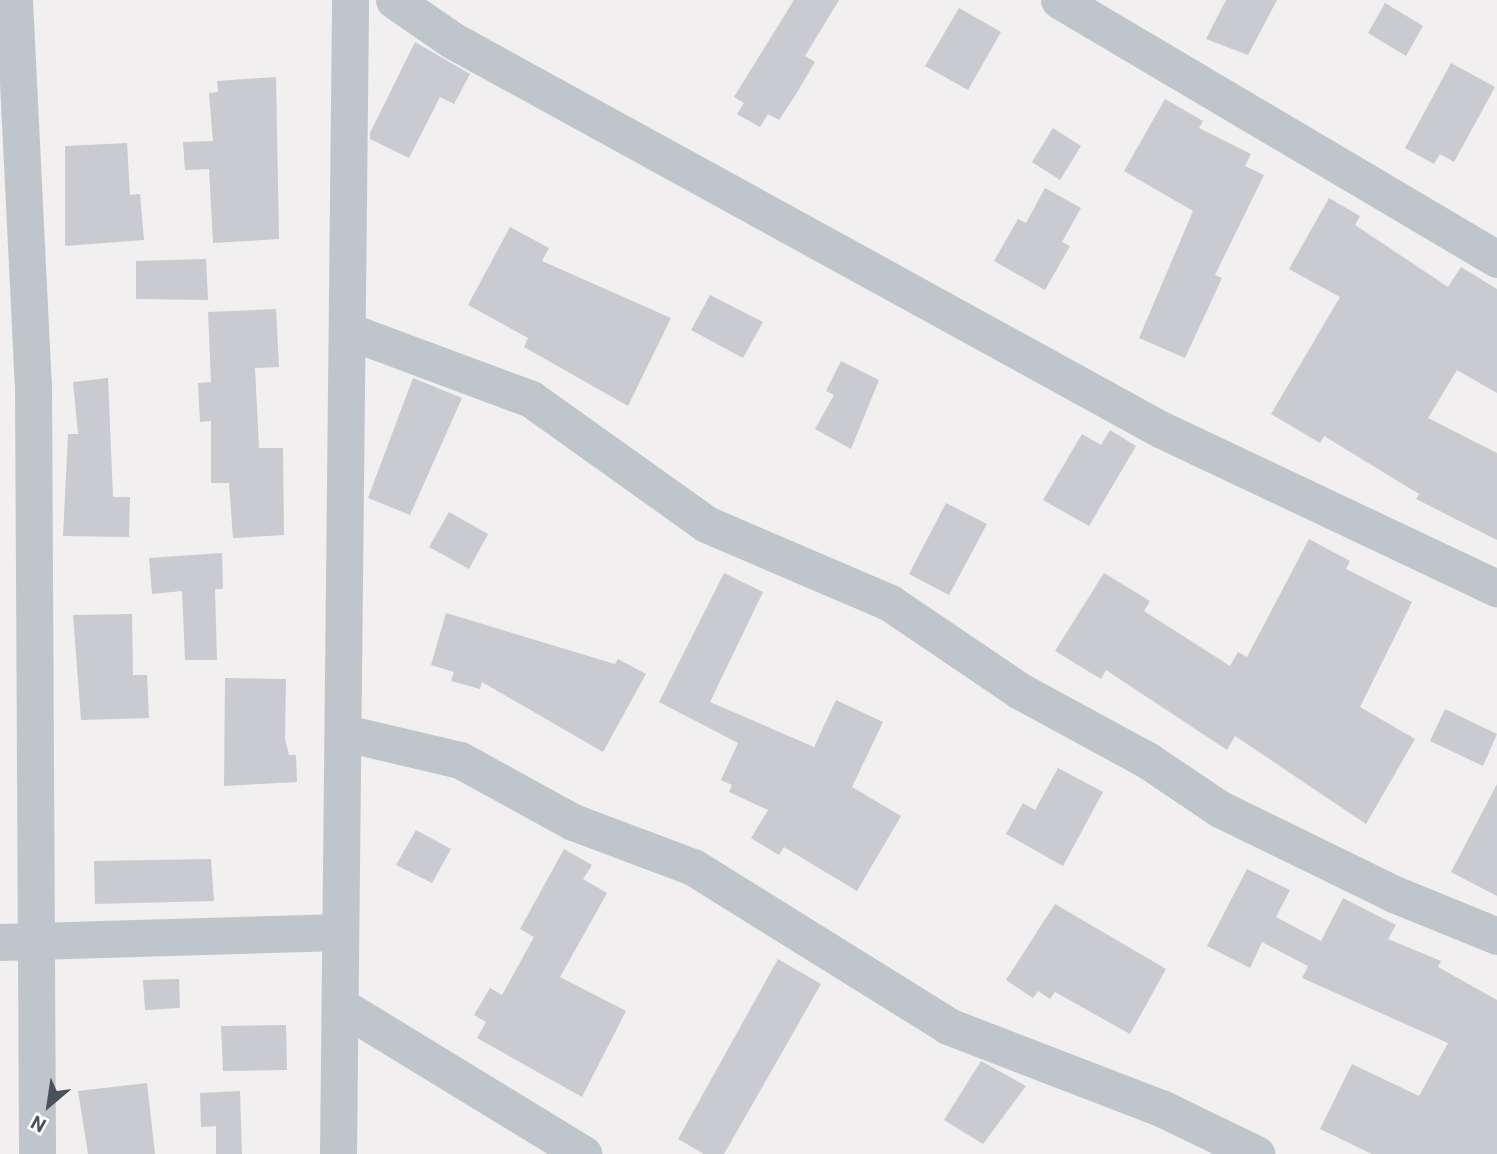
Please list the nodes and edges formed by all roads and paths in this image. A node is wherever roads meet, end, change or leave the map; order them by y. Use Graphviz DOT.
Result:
graph roads {
  1 [pos="14,0"];
  2 [pos="350,0"];
  3 [pos="394,0"];
  4 [pos="1059,0"];
  5 [pos="1497,258"];
  6 [pos="351,332"];
  7 [pos="1497,588"];
  8 [pos="345,733"];
  9 [pos="340,932"];
  10 [pos="1497,936"];
  11 [pos="0,942"];
  12 [pos="37,943"];
  13 [pos="341,1006"];
  14 [pos="37,1154"];
  15 [pos="338,1154"];
  16 [pos="583,1154"];
  17 [pos="1256,1154"];
  1 -- 12 [label="street"];
  2 -- 6 [label="street"];
  3 -- 7 [label="street"];
  4 -- 5 [label="street"];
  6 -- 8 [label="street"];
  6 -- 10 [label="street"];
  8 -- 9 [label="street"];
  8 -- 17 [label="street"];
  9 -- 12 [label="street"];
  9 -- 13 [label="street"];
  11 -- 12 [label="street"];
  12 -- 14 [label="street"];
  13 -- 15 [label="street"];
  13 -- 16 [label="street"];
}
